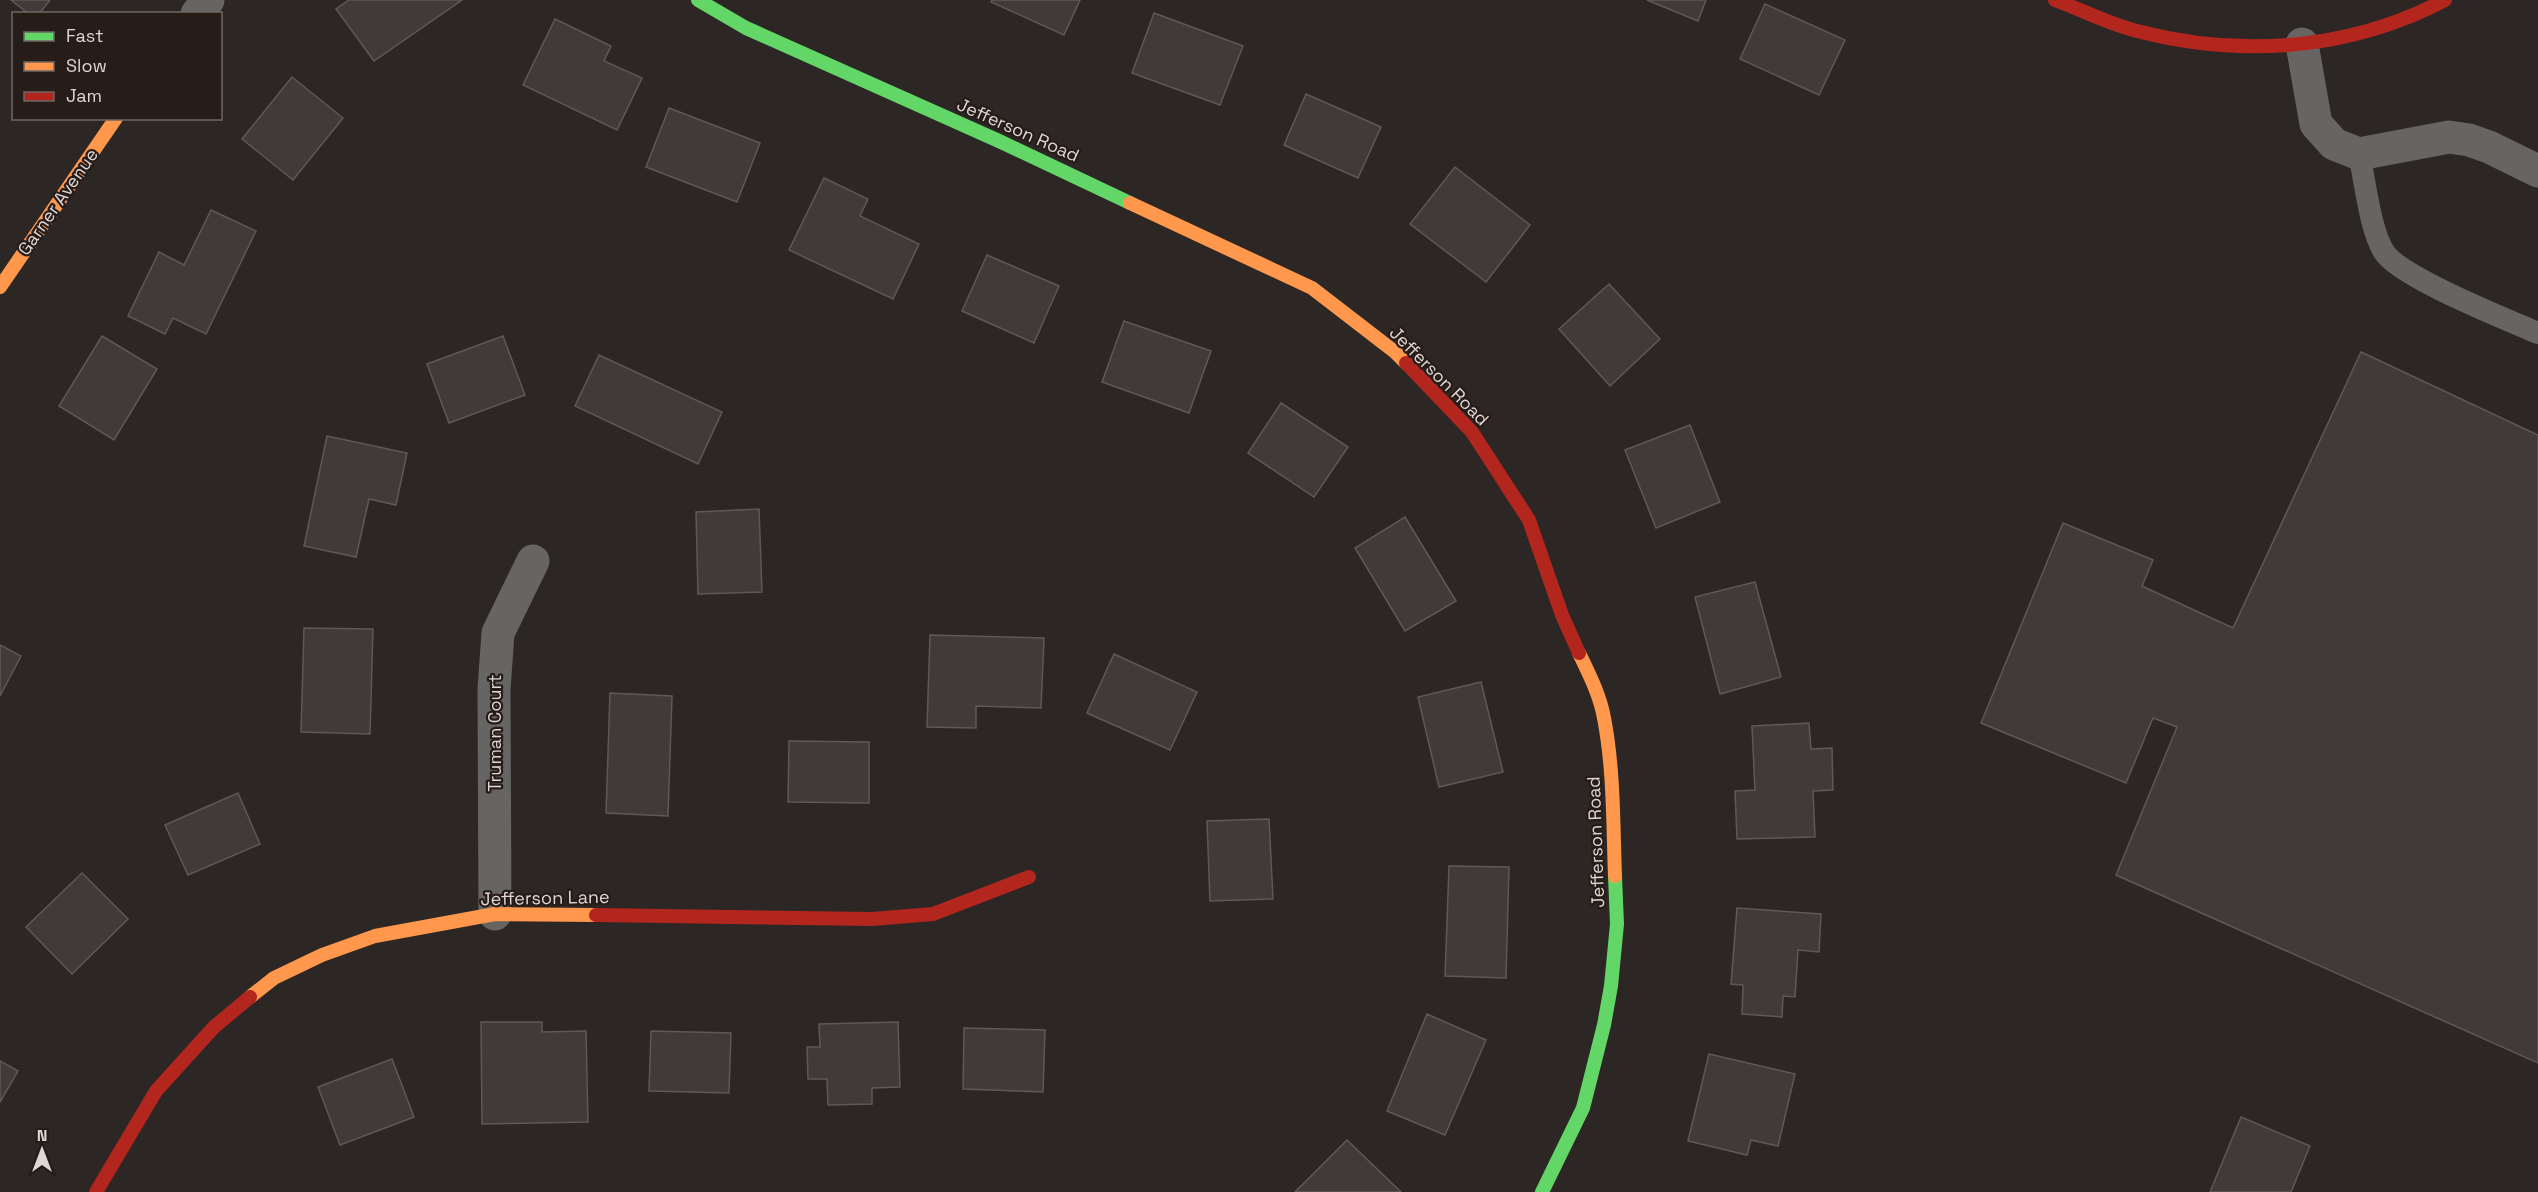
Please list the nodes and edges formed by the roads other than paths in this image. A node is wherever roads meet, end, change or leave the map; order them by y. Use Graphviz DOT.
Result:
graph roads {
  1 [pos="208,0"];
  2 [pos="698,0"];
  3 [pos="2055,0"];
  4 [pos="2445,0"];
  5 [pos="199,12"];
  6 [pos="2302,44"];
  7 [pos="115,120"];
  8 [pos="2360,154"];
  9 [pos="2538,171"];
  10 [pos="0,287"];
  11 [pos="2538,333"];
  12 [pos="533,561"];
  13 [pos="1029,877"];
  14 [pos="495,914"];
  15 [pos="96,1192"];
  16 [pos="1542,1192"];
  1 -- 5 [label="street"];
  2 -- 16 [label="street, Jefferson Road"];
  3 -- 6 [label="street"];
  4 -- 6 [label="street"];
  6 -- 8 [label="street"];
  7 -- 10 [label="street, Garner Avenue"];
  8 -- 9 [label="street"];
  8 -- 11 [label="lane"];
  12 -- 14 [label="street, Truman Court"];
  13 -- 14 [label="street, Jefferson Lane"];
  14 -- 15 [label="street, Jefferson Lane"];
}
